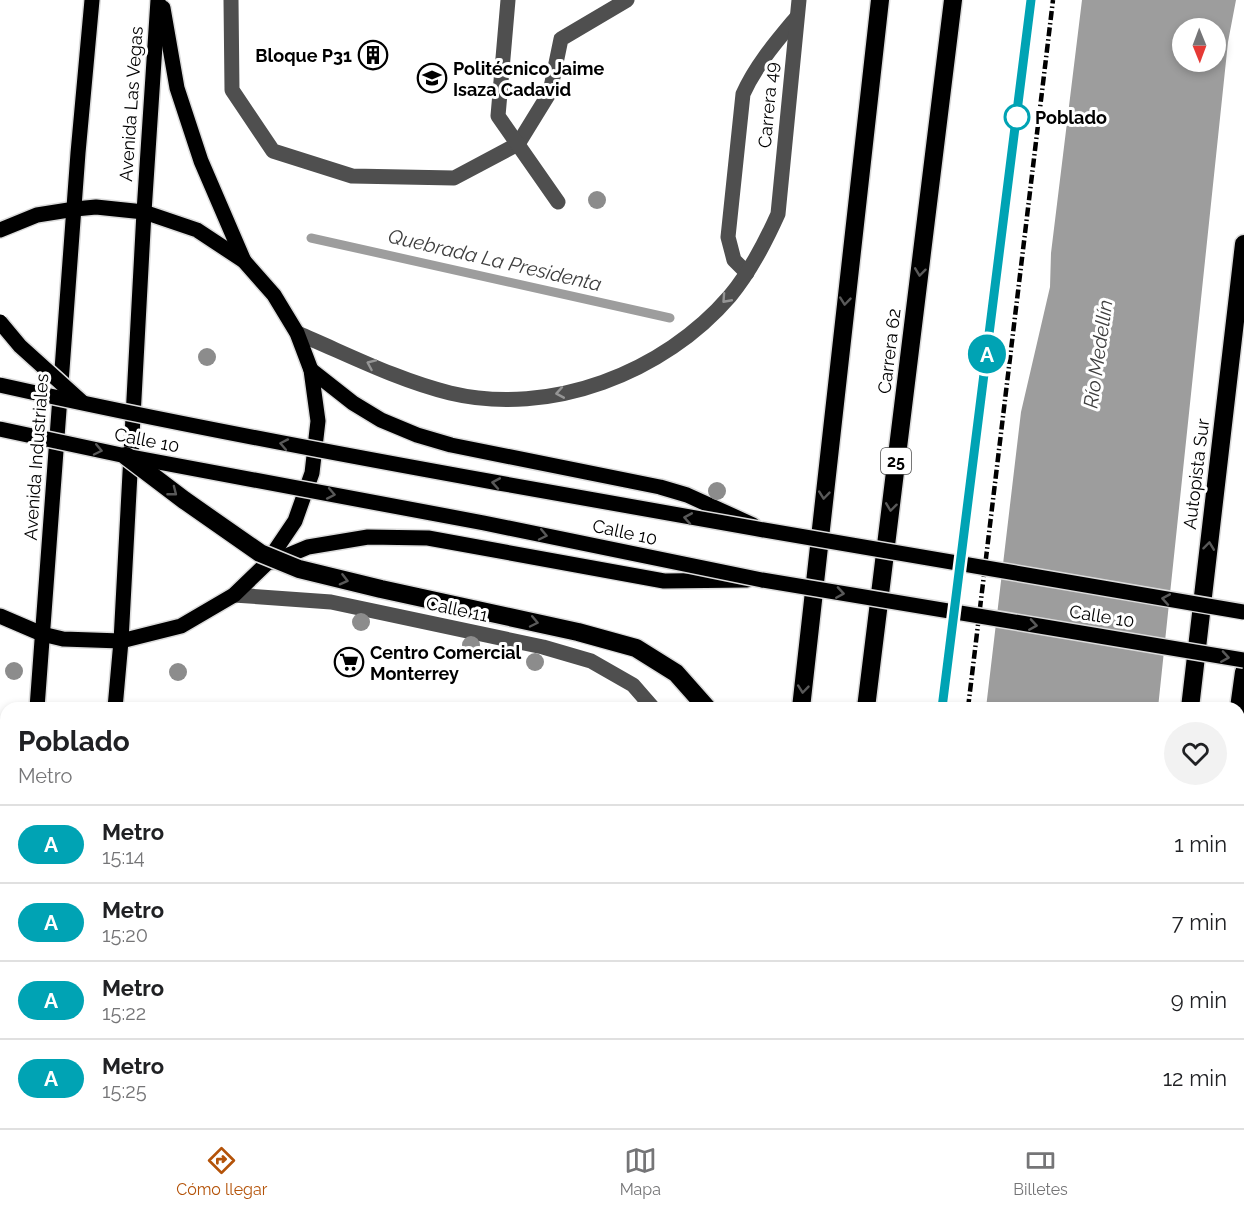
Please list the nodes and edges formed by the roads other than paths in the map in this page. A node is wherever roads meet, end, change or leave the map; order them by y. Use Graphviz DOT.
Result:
graph roads {
  1 [pos="92,0"];
  2 [pos="160,0"];
  3 [pos="231,0"];
  4 [pos="508,0"];
  5 [pos="627,0"];
  6 [pos="799,0"];
  7 [pos="880,0"];
  8 [pos="953,0"];
  9 [pos="796,18"];
  10 [pos="518,144"];
  11 [pos="558,202"];
  12 [pos="75,208"];
  13 [pos="144,212"];
  14 [pos="1,229"];
  15 [pos="1244,244"];
  16 [pos="244,261"];
  17 [pos="747,273"];
  18 [pos="0,322"];
  19 [pos="297,333"];
  20 [pos="311,370"];
  21 [pos="0,385"];
  22 [pos="84,404"];
  23 [pos="0,429"];
  24 [pos="126,456"];
  25 [pos="766,532"];
  26 [pos="266,564"];
  27 [pos="762,580"];
  28 [pos="234,595"];
  29 [pos="1244,612"];
  30 [pos="0,616"];
  31 [pos="42,634"];
  32 [pos="121,641"];
  33 [pos="1244,660"];
  34 [pos="1244,672"];
  35 [pos="37,702"];
  36 [pos="116,702"];
  37 [pos="648,702"];
  38 [pos="702,702"];
  39 [pos="802,702"];
  40 [pos="867,702"];
  41 [pos="1191,702"];
  42 [pos="1240,702"];
  1 -- 12 [label="main road"];
  2 -- 13 [label="main road, Avenida Las Vegas"];
  2 -- 16 [label="main road"];
  3 -- 10 [label="street"];
  4 -- 10 [label="street"];
  5 -- 10 [label="street"];
  6 -- 9 [label="street, Carrera 49"];
  7 -- 39 [label="highway, one-way"];
  8 -- 40 [label="highway, Carrera 62 / 25, one-way"];
  9 -- 17 [label="street, Carrera 49"];
  9 -- 17 [label="street"];
  10 -- 11 [label="street"];
  12 -- 13 [label="main road"];
  12 -- 14 [label="main road"];
  12 -- 31 [label="main road, Avenida Industriales"];
  13 -- 16 [label="main road"];
  13 -- 32 [label="main road"];
  41 -- 15 [label="highway, Autopista Sur, one-way"];
  16 -- 19 [label="main road"];
  17 -- 19 [label="street, one-way"];
  18 -- 22 [label="main road, bridge"];
  19 -- 20 [label="main road"];
  20 -- 25 [label="main road, bridge"];
  20 -- 26 [label="main road"];
  21 -- 22 [label="main road, Calle 10, bridge"];
  25 -- 22 [label="main road, Calle 10, one-way, bridge"];
  23 -- 24 [label="main road, Calle 10, one-way, bridge"];
  24 -- 27 [label="main road, Calle 10, one-way, bridge"];
  24 -- 38 [label="highway, one-way, bridge"];
  29 -- 25 [label="main road, Calle 10, one-way, bridge"];
  26 -- 27 [label="main road, bridge"];
  26 -- 28 [label="main road"];
  27 -- 33 [label="main road, Calle 10, one-way, bridge"];
  28 -- 32 [label="main road"];
  28 -- 37 [label="street, Calle 11"];
  30 -- 31 [label="main road"];
  31 -- 32 [label="main road"];
  31 -- 35 [label="main road, Avenida Industriales"];
  32 -- 36 [label="main road"];
  34 -- 42 [label="highway"];
}
